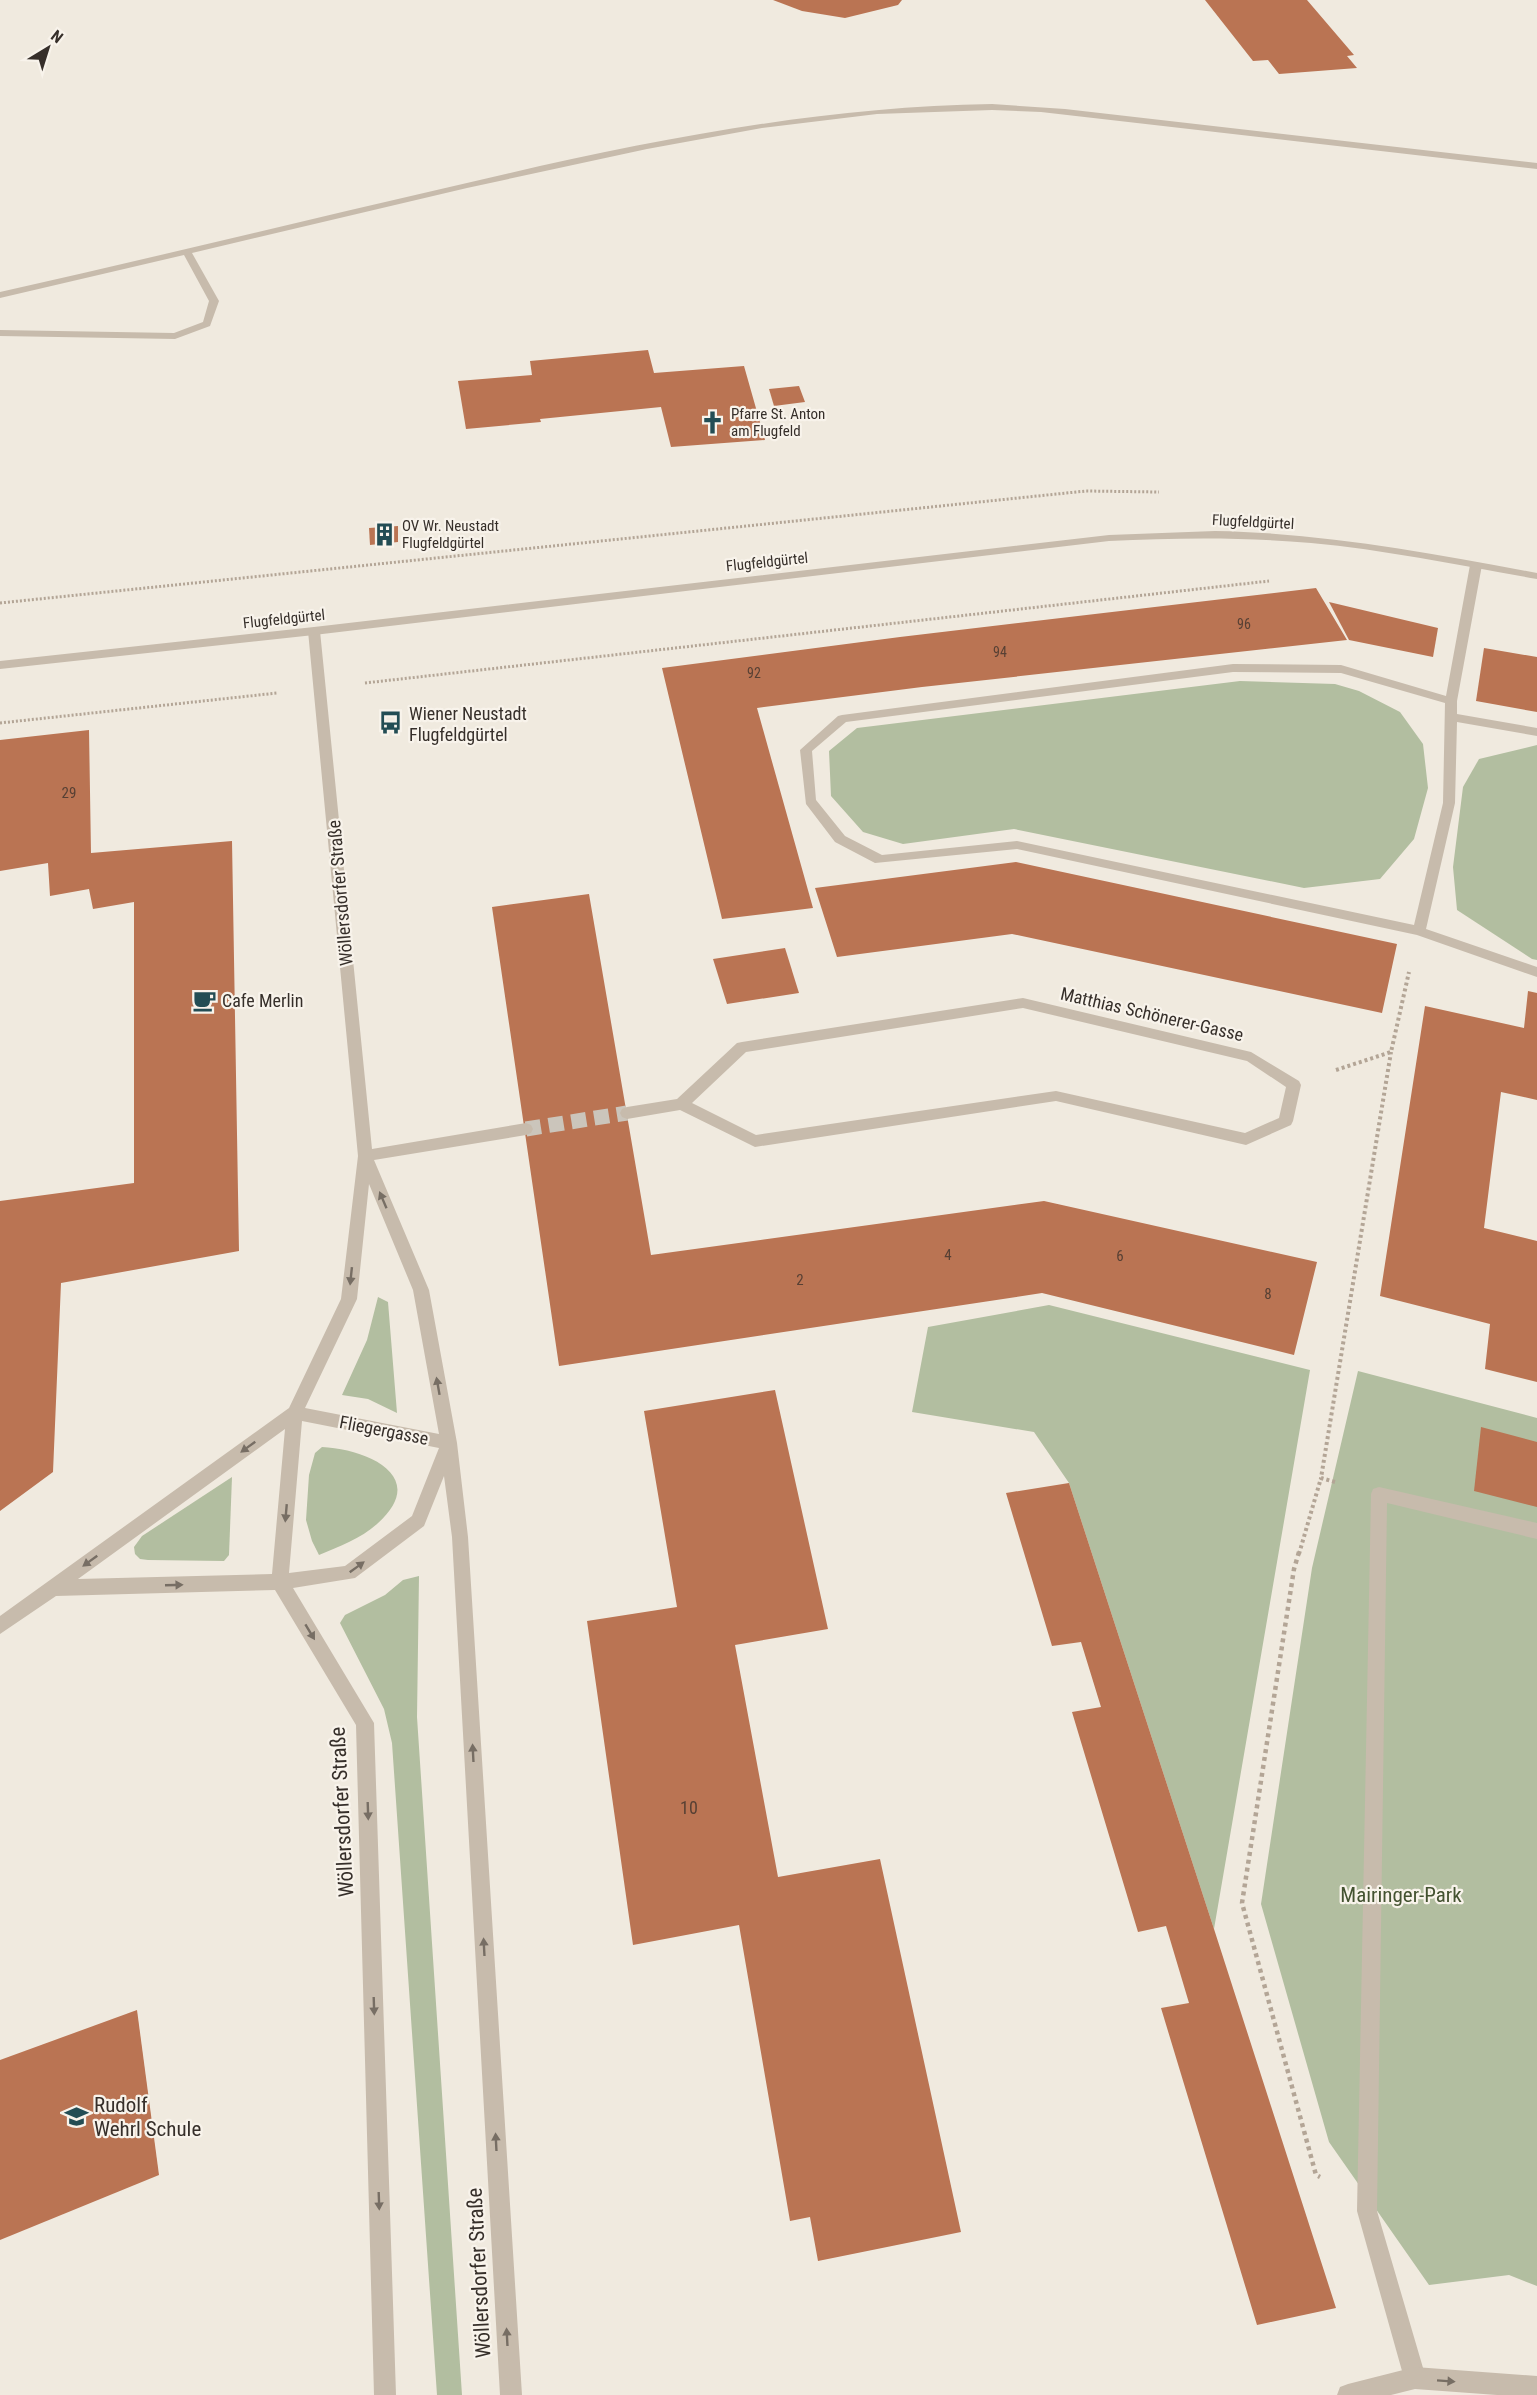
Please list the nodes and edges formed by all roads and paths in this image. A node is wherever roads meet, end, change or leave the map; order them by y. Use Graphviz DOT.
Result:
graph roads {
  1 [pos="1537,166"];
  2 [pos="188,252"];
  3 [pos="0,295"];
  4 [pos="0,333"];
  5 [pos="1476,565"];
  6 [pos="1537,576"];
  7 [pos="1276,580"];
  8 [pos="314,631"];
  9 [pos="0,665"];
  10 [pos="393,680"];
  11 [pos="254,696"];
  12 [pos="1451,701"];
  13 [pos="1451,717"];
  14 [pos="0,723"];
  15 [pos="1537,732"];
  16 [pos="1419,931"];
  17 [pos="1537,972"];
  18 [pos="1391,1052"];
  19 [pos="1294,1084"];
  20 [pos="681,1104"];
  21 [pos="627,1113"];
  22 [pos="526,1129"];
  23 [pos="365,1156"];
  24 [pos="295,1413"];
  25 [pos="449,1443"];
  26 [pos="1321,1478"];
  27 [pos="1379,1494"];
  28 [pos="1537,1531"];
  29 [pos="280,1582"];
  30 [pos="52,1588"];
  31 [pos="0,1626"];
  32 [pos="1367,2211"];
  33 [pos="1415,2379"];
  34 [pos="1537,2387"];
  35 [pos="385,2395"];
  36 [pos="511,2395"];
  37 [pos="1348,2395"];
  1 -- 2 [label="street"];
  2 -- 3 [label="street"];
  2 -- 4 [label="street"];
  5 -- 6 [label="street, Flugfeldgürtel"];
  5 -- 8 [label="street, Flugfeldgürtel"];
  5 -- 12 [label="street"];
  7 -- 10 [label="path"];
  8 -- 9 [label="street, Flugfeldgürtel"];
  8 -- 23 [label="street, Wöllersdorfer Straße"];
  11 -- 14 [label="path"];
  12 -- 13 [label="street"];
  12 -- 16 [label="street"];
  13 -- 15 [label="street"];
  13 -- 16 [label="street"];
  16 -- 17 [label="street"];
  16 -- 18 [label="path"];
  18 -- 19 [label="path"];
  18 -- 26 [label="path"];
  19 -- 20 [label="street, Matthias Schönerer-Gasse"];
  19 -- 20 [label="street"];
  20 -- 21 [label="street"];
  22 -- 23 [label="street"];
  23 -- 24 [label="street, Wöllersdorfer Straße, one-way"];
  25 -- 23 [label="street, Wöllersdorfer Straße, one-way"];
  24 -- 25 [label="street, Fliegergasse"];
  24 -- 29 [label="street, Wöllersdorfer Straße, one-way"];
  24 -- 30 [label="street, one-way"];
  29 -- 25 [label="street, Fliegergasse, one-way"];
  36 -- 25 [label="street, Wöllersdorfer Straße, one-way"];
  26 -- 27 [label="path"];
  26 -- 32 [label="path"];
  27 -- 28 [label="street"];
  27 -- 32 [label="street"];
  30 -- 29 [label="street, Fliegergasse, one-way"];
  29 -- 35 [label="street, Wöllersdorfer Straße, one-way"];
  30 -- 31 [label="street"];
  32 -- 33 [label="street"];
  33 -- 34 [label="street, one-way"];
  33 -- 37 [label="street"];
}
